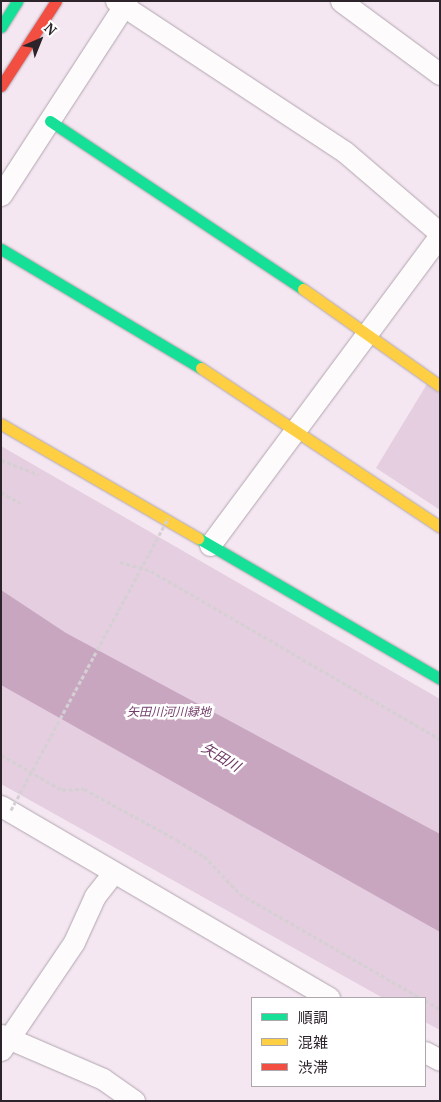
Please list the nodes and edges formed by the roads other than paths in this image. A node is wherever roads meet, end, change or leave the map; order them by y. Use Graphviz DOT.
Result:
graph roads {
  1 [pos="17,1"];
  2 [pos="56,1"];
  3 [pos="340,1"];
  4 [pos="122,3"];
  5 [pos="1,27"];
  6 [pos="440,74"];
  7 [pos="1,86"];
  8 [pos="50,121"];
  9 [pos="1,195"];
  10 [pos="440,234"];
  11 [pos="1,249"];
  12 [pos="368,332"];
  13 [pos="440,386"];
  14 [pos="1,424"];
  15 [pos="296,430"];
  16 [pos="440,527"];
  17 [pos="210,545"];
  18 [pos="440,679"];
  19 [pos="6,808"];
  20 [pos="112,874"];
  21 [pos="327,997"];
  22 [pos="4,1042"];
  23 [pos="426,1053"];
  24 [pos="440,1060"];
  25 [pos="134,1101"];
  1 -- 5 [label="main road"];
  2 -- 7 [label="main road"];
  3 -- 6 [label="street"];
  4 -- 8 [label="street"];
  4 -- 10 [label="street"];
  8 -- 9 [label="street"];
  8 -- 12 [label="main road"];
  10 -- 12 [label="street"];
  11 -- 15 [label="main road"];
  12 -- 13 [label="main road"];
  12 -- 15 [label="street"];
  14 -- 17 [label="main road"];
  15 -- 16 [label="main road"];
  15 -- 17 [label="street"];
  17 -- 18 [label="main road"];
  19 -- 20 [label="street"];
  20 -- 21 [label="street"];
  20 -- 22 [label="street"];
  22 -- 25 [label="street"];
  23 -- 24 [label="street"];
}
